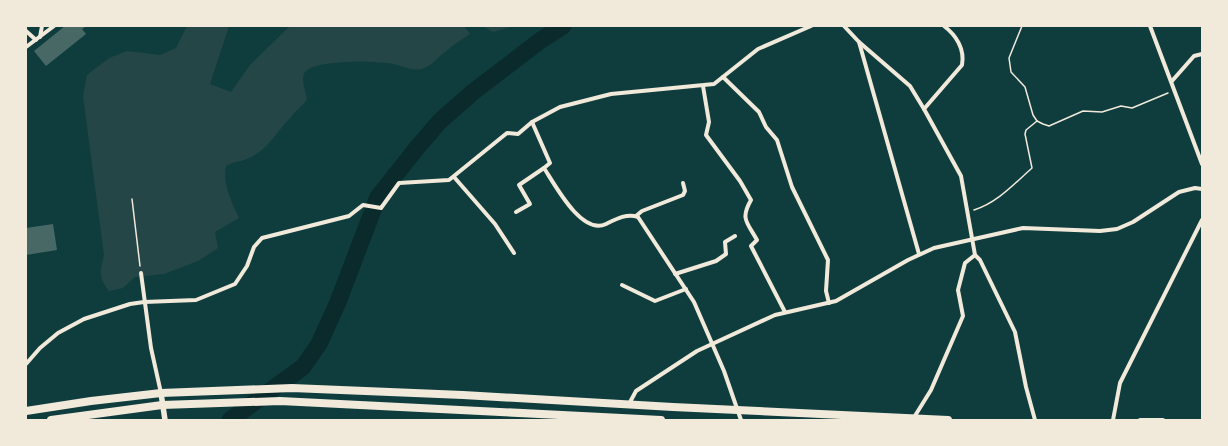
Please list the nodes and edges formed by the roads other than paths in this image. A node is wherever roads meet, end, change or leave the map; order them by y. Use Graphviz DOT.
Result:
graph roads {
  1 [pos="42,26"];
  2 [pos="54,26"];
  3 [pos="811,26"];
  4 [pos="844,26"];
  5 [pos="944,26"];
  6 [pos="1150,26"];
  7 [pos="26,31"];
  8 [pos="38,38"];
  9 [pos="859,42"];
  10 [pos="26,47"];
  11 [pos="1202,54"];
  12 [pos="723,76"];
  13 [pos="1172,81"];
  14 [pos="703,86"];
  15 [pos="924,109"];
  16 [pos="532,122"];
  17 [pos="1202,164"];
  18 [pos="544,168"];
  19 [pos="454,177"];
  20 [pos="683,183"];
  21 [pos="1202,189"];
  22 [pos="516,212"];
  23 [pos="636,216"];
  24 [pos="1202,220"];
  25 [pos="735,236"];
  26 [pos="973,239"];
  27 [pos="514,253"];
  28 [pos="919,254"];
  29 [pos="975,255"];
  30 [pos="141,273"];
  31 [pos="676,274"];
  32 [pos="622,285"];
  33 [pos="686,289"];
  34 [pos="144,302"];
  35 [pos="829,303"];
  36 [pos="785,312"];
  37 [pos="712,344"];
  38 [pos="26,364"];
  39 [pos="161,393"];
  40 [pos="629,404"];
  41 [pos="162,405"];
  42 [pos="738,409"];
  43 [pos="26,411"];
  44 [pos="913,419"];
  45 [pos="51,420"];
  46 [pos="165,420"];
  47 [pos="661,420"];
  48 [pos="741,420"];
  49 [pos="948,420"];
  50 [pos="1035,420"];
  51 [pos="1113,420"];
  52 [pos="1140,420"];
  53 [pos="1163,420"];
  1 -- 8 [label="street"];
  2 -- 8 [label="street"];
  3 -- 12 [label="street"];
  4 -- 9 [label="street"];
  5 -- 15 [label="street"];
  6 -- 13 [label="street"];
  7 -- 8 [label="street"];
  8 -- 10 [label="street"];
  9 -- 15 [label="street"];
  9 -- 28 [label="street"];
  11 -- 13 [label="street"];
  12 -- 14 [label="street"];
  12 -- 35 [label="street"];
  13 -- 17 [label="street"];
  14 -- 16 [label="street"];
  14 -- 36 [label="street"];
  15 -- 26 [label="street"];
  16 -- 18 [label="street"];
  16 -- 19 [label="street"];
  18 -- 22 [label="street"];
  18 -- 23 [label="street"];
  19 -- 27 [label="street"];
  19 -- 34 [label="street"];
  20 -- 23 [label="street"];
  21 -- 26 [label="street"];
  23 -- 31 [label="street"];
  24 -- 51 [label="street"];
  25 -- 31 [label="street"];
  26 -- 28 [label="street"];
  26 -- 29 [label="street"];
  28 -- 35 [label="street"];
  29 -- 44 [label="street"];
  29 -- 50 [label="street"];
  30 -- 34 [label="street"];
  31 -- 33 [label="street"];
  32 -- 33 [label="street"];
  33 -- 37 [label="street"];
  34 -- 38 [label="street"];
  34 -- 39 [label="street"];
  35 -- 36 [label="street"];
  36 -- 37 [label="street"];
  37 -- 40 [label="street"];
  37 -- 42 [label="street"];
  39 -- 40 [label="highway"];
  39 -- 41 [label="street"];
  39 -- 43 [label="highway"];
  40 -- 42 [label="highway"];
  41 -- 45 [label="highway"];
  41 -- 46 [label="street"];
  41 -- 47 [label="highway"];
  42 -- 44 [label="highway"];
  42 -- 48 [label="street"];
  44 -- 49 [label="highway"];
  52 -- 53 [label="street"];
}
